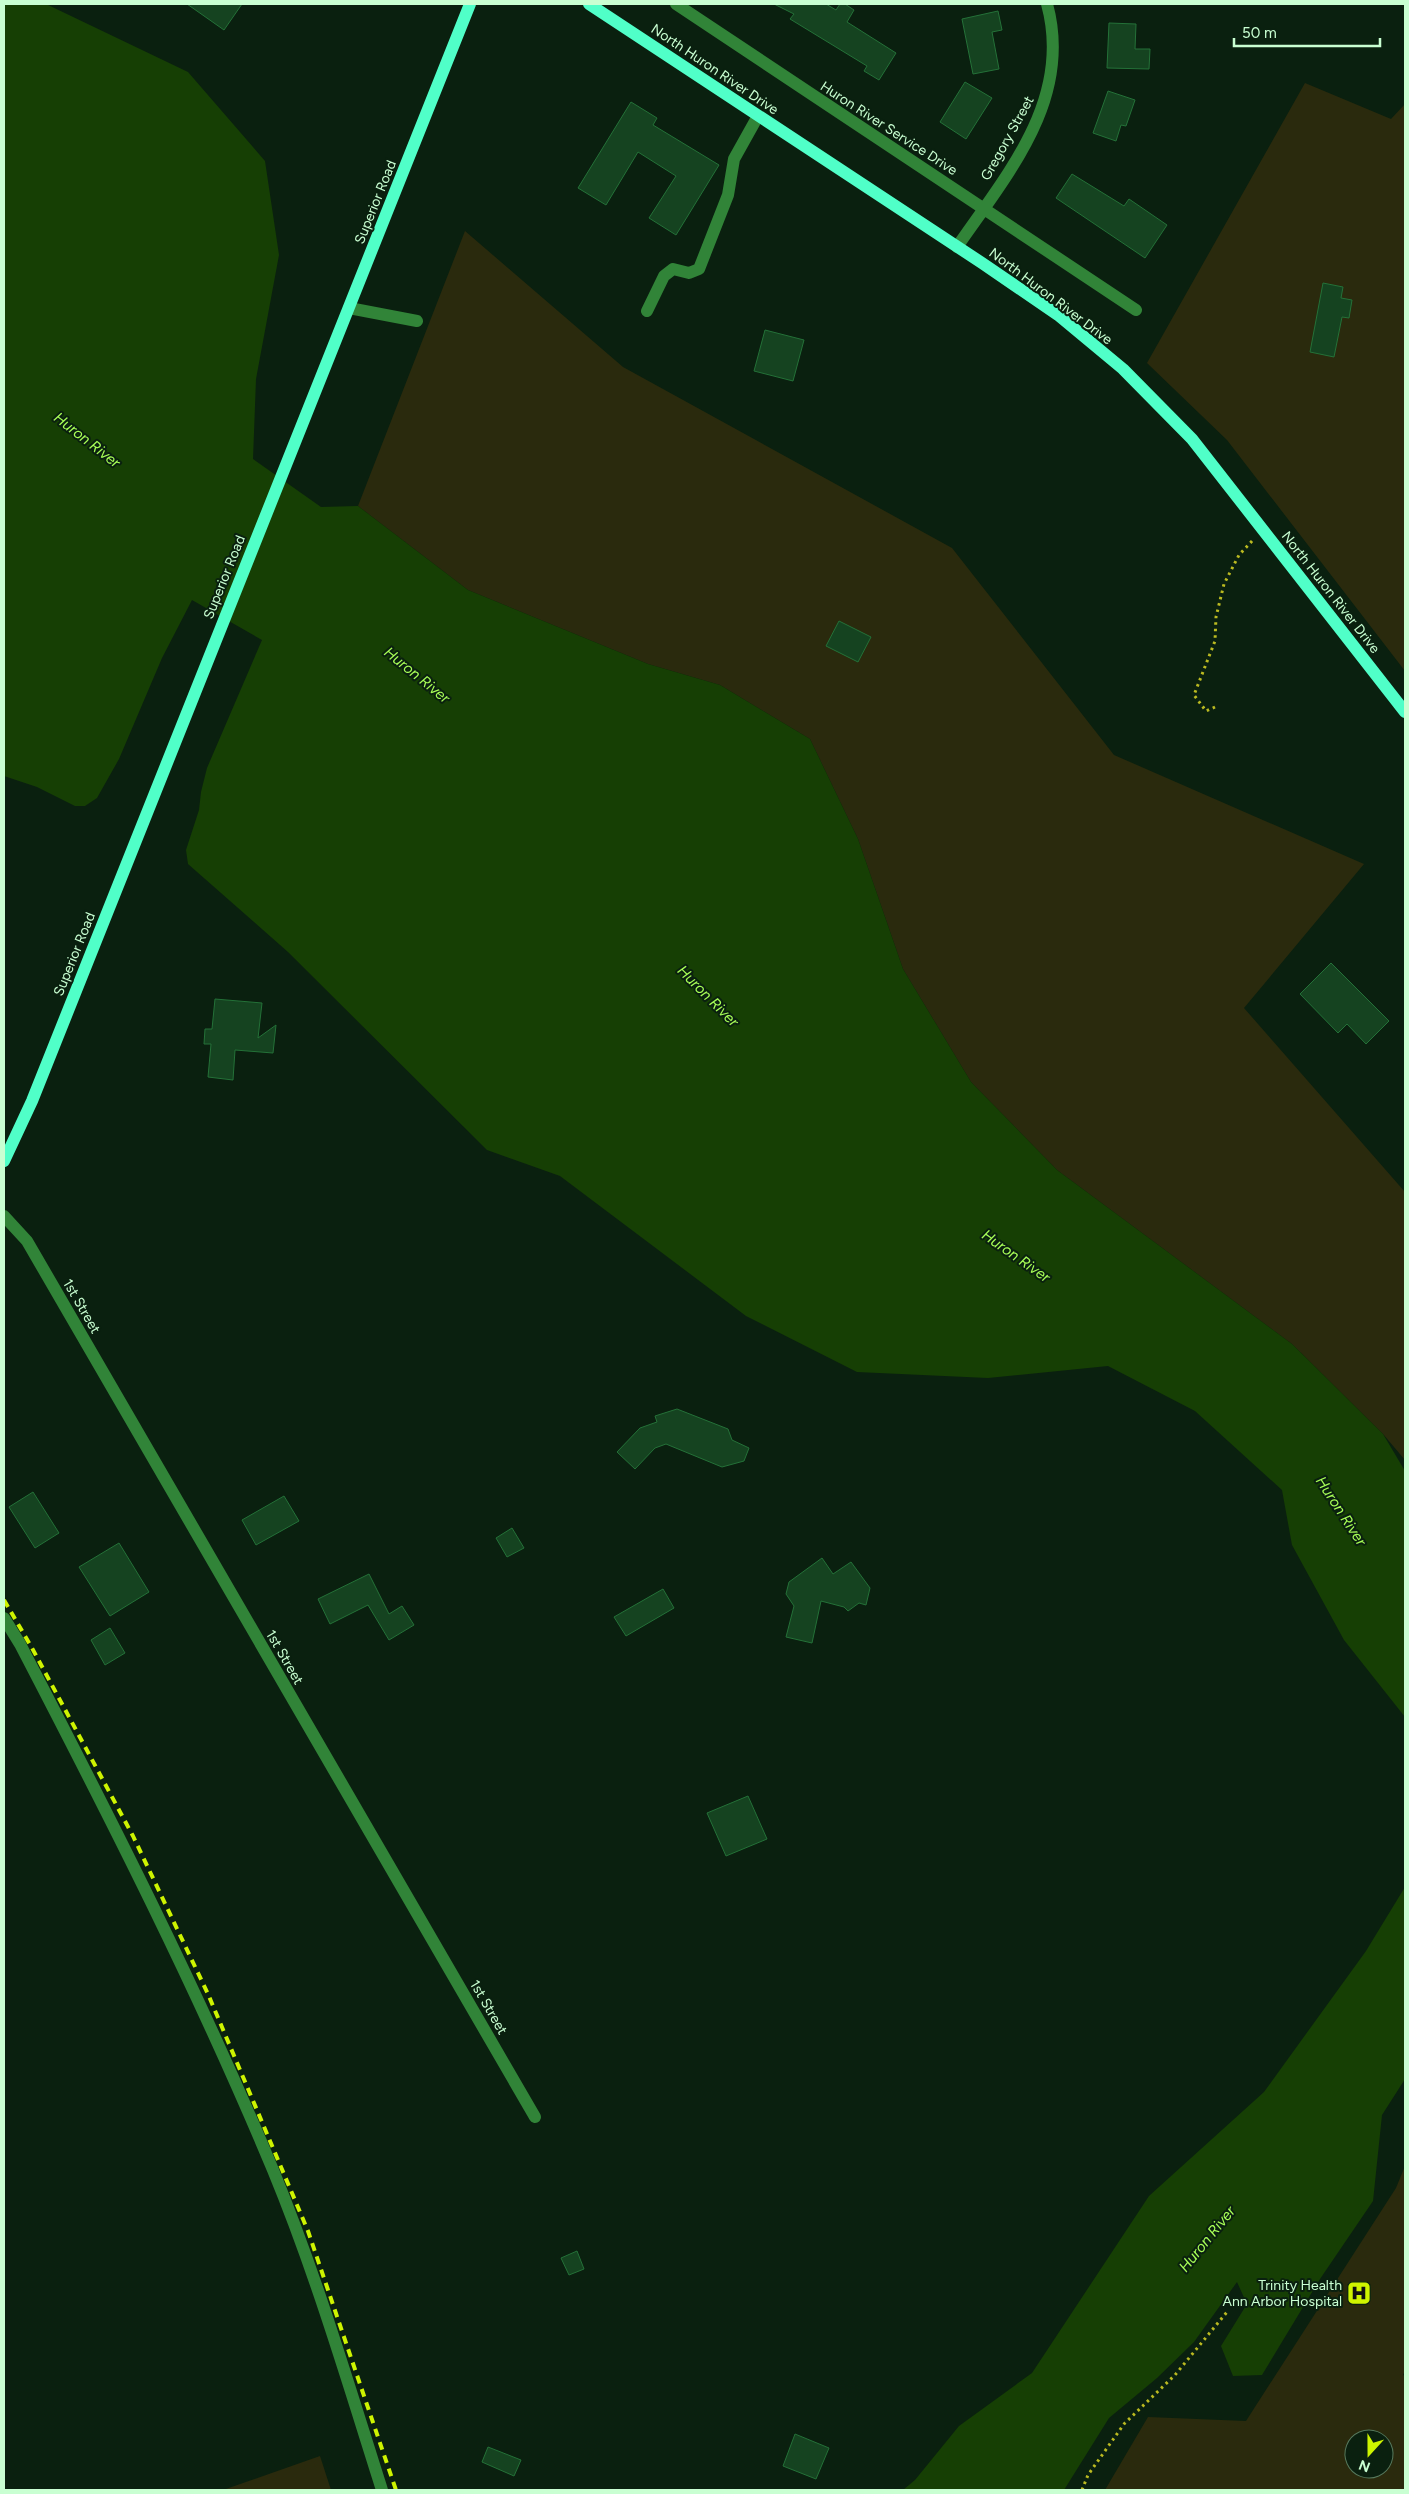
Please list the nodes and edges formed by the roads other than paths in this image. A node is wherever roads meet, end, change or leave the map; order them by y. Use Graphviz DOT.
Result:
graph roads {
  1 [pos="470,4"];
  2 [pos="589,4"];
  3 [pos="676,4"];
  4 [pos="1047,4"];
  5 [pos="758,116"];
  6 [pos="984,207"];
  7 [pos="957,247"];
  8 [pos="349,308"];
  9 [pos="1136,310"];
  10 [pos="646,311"];
  11 [pos="417,321"];
  12 [pos="1405,712"];
  13 [pos="4,1161"];
  14 [pos="4,1216"];
  15 [pos="4,1618"];
  16 [pos="535,2117"];
  17 [pos="382,2490"];
  1 -- 8 [label="main road, Superior Road"];
  2 -- 5 [label="main road, North Huron River Drive"];
  3 -- 6 [label="street, Huron River Service Drive"];
  4 -- 6 [label="street, Gregory Street"];
  5 -- 7 [label="main road, North Huron River Drive"];
  5 -- 10 [label="street"];
  6 -- 7 [label="street, Gregory Street"];
  6 -- 9 [label="street, Huron River Service Drive"];
  7 -- 12 [label="main road, North Huron River Drive"];
  8 -- 11 [label="street"];
  8 -- 13 [label="main road, Superior Road"];
  14 -- 16 [label="street, 1st Street"];
  15 -- 17 [label="street"];
}
